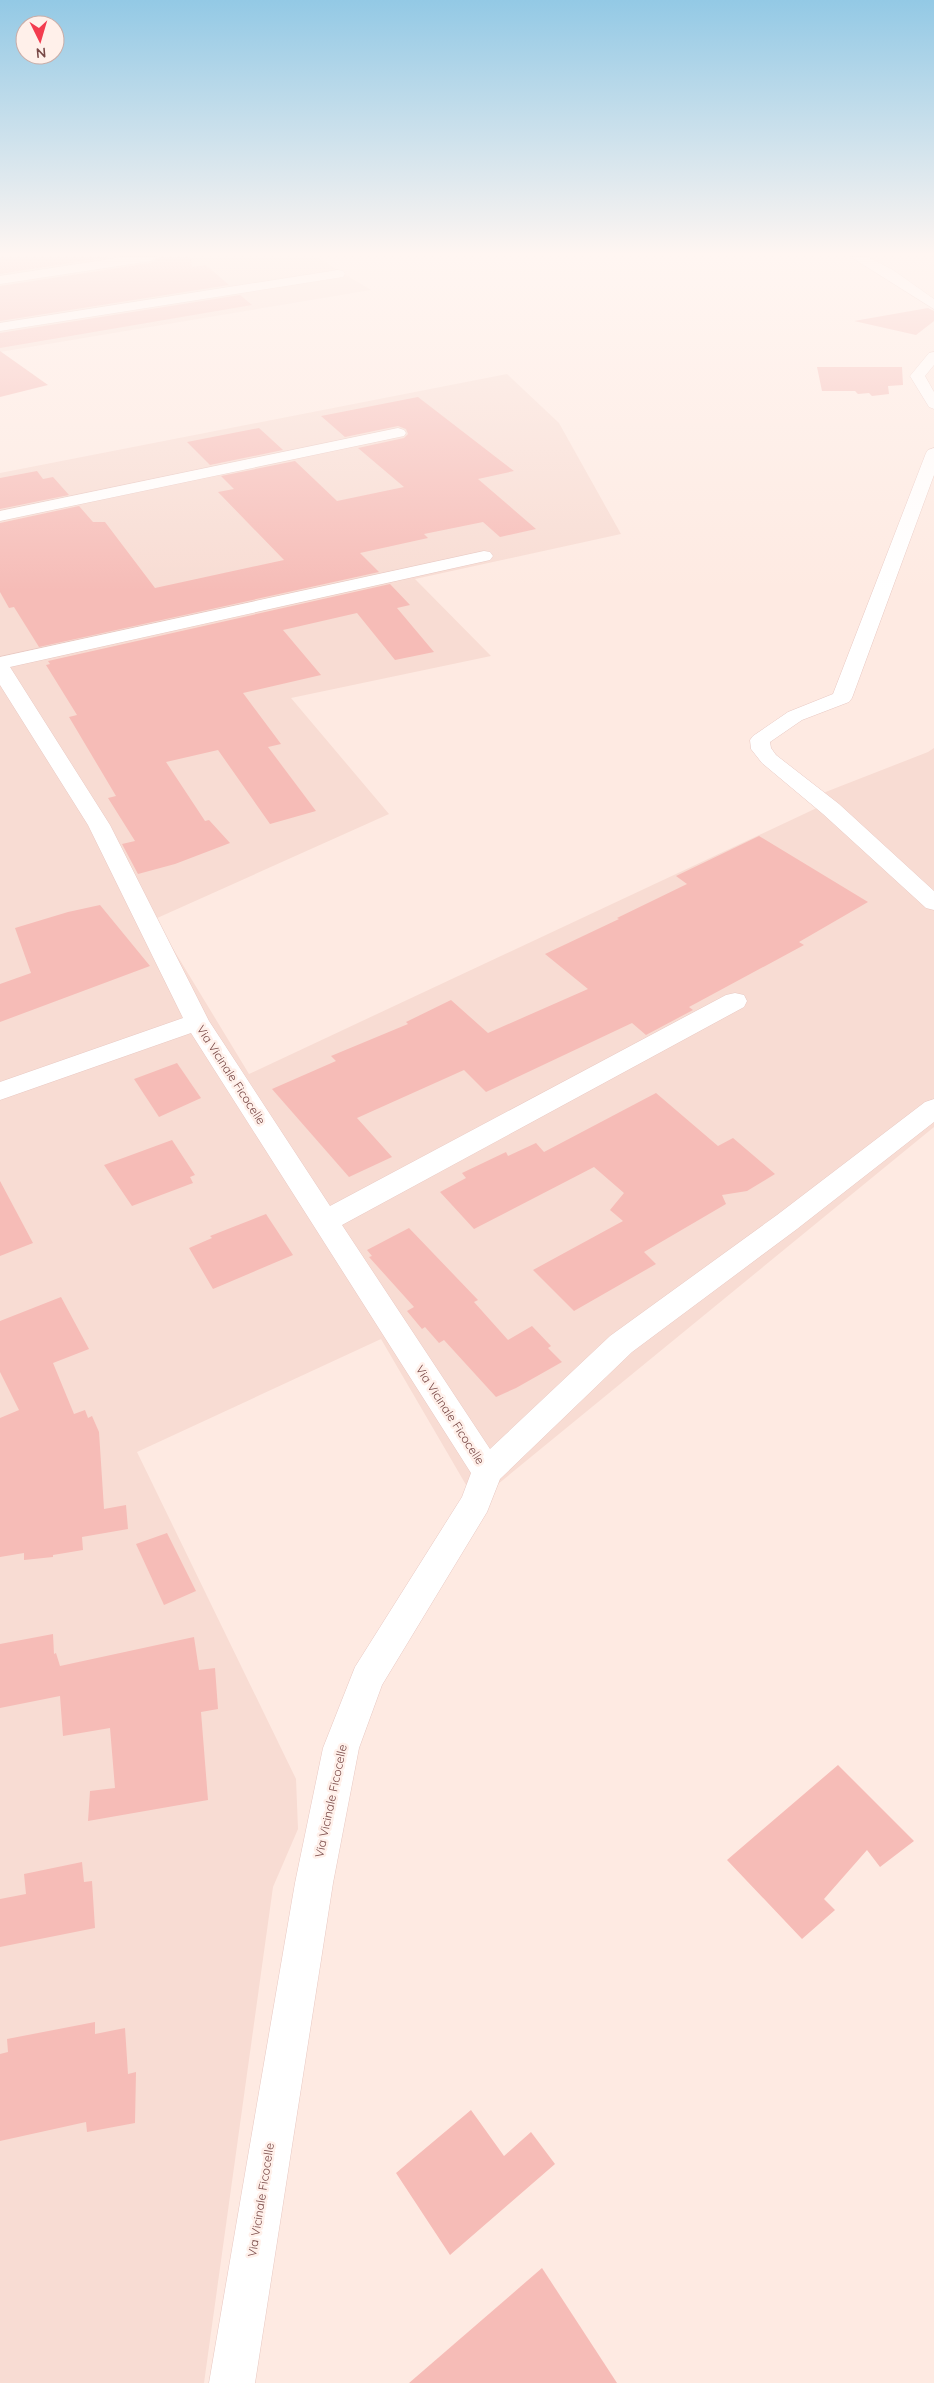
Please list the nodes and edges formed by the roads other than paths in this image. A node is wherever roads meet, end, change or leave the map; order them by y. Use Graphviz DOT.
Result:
graph roads {
  1 [pos="923,368"];
  2 [pos="934,404"];
  3 [pos="398,433"];
  4 [pos="934,453"];
  5 [pos="0,516"];
  6 [pos="484,556"];
  7 [pos="2,674"];
  8 [pos="934,902"];
  9 [pos="735,1001"];
  10 [pos="196,1022"];
  11 [pos="0,1091"];
  12 [pos="934,1108"];
  13 [pos="324,1222"];
  14 [pos="488,1472"];
  15 [pos="232,2383"];
  1 -- 2 [label="street"];
  3 -- 5 [label="street"];
  4 -- 8 [label="street"];
  6 -- 7 [label="street"];
  7 -- 10 [label="street, Via Vicinale Ficocelle"];
  9 -- 13 [label="street"];
  10 -- 11 [label="street"];
  10 -- 13 [label="street, Via Vicinale Ficocelle"];
  12 -- 14 [label="street"];
  13 -- 14 [label="street, Via Vicinale Ficocelle"];
  14 -- 15 [label="street, Via Vicinale Ficocelle"];
}
